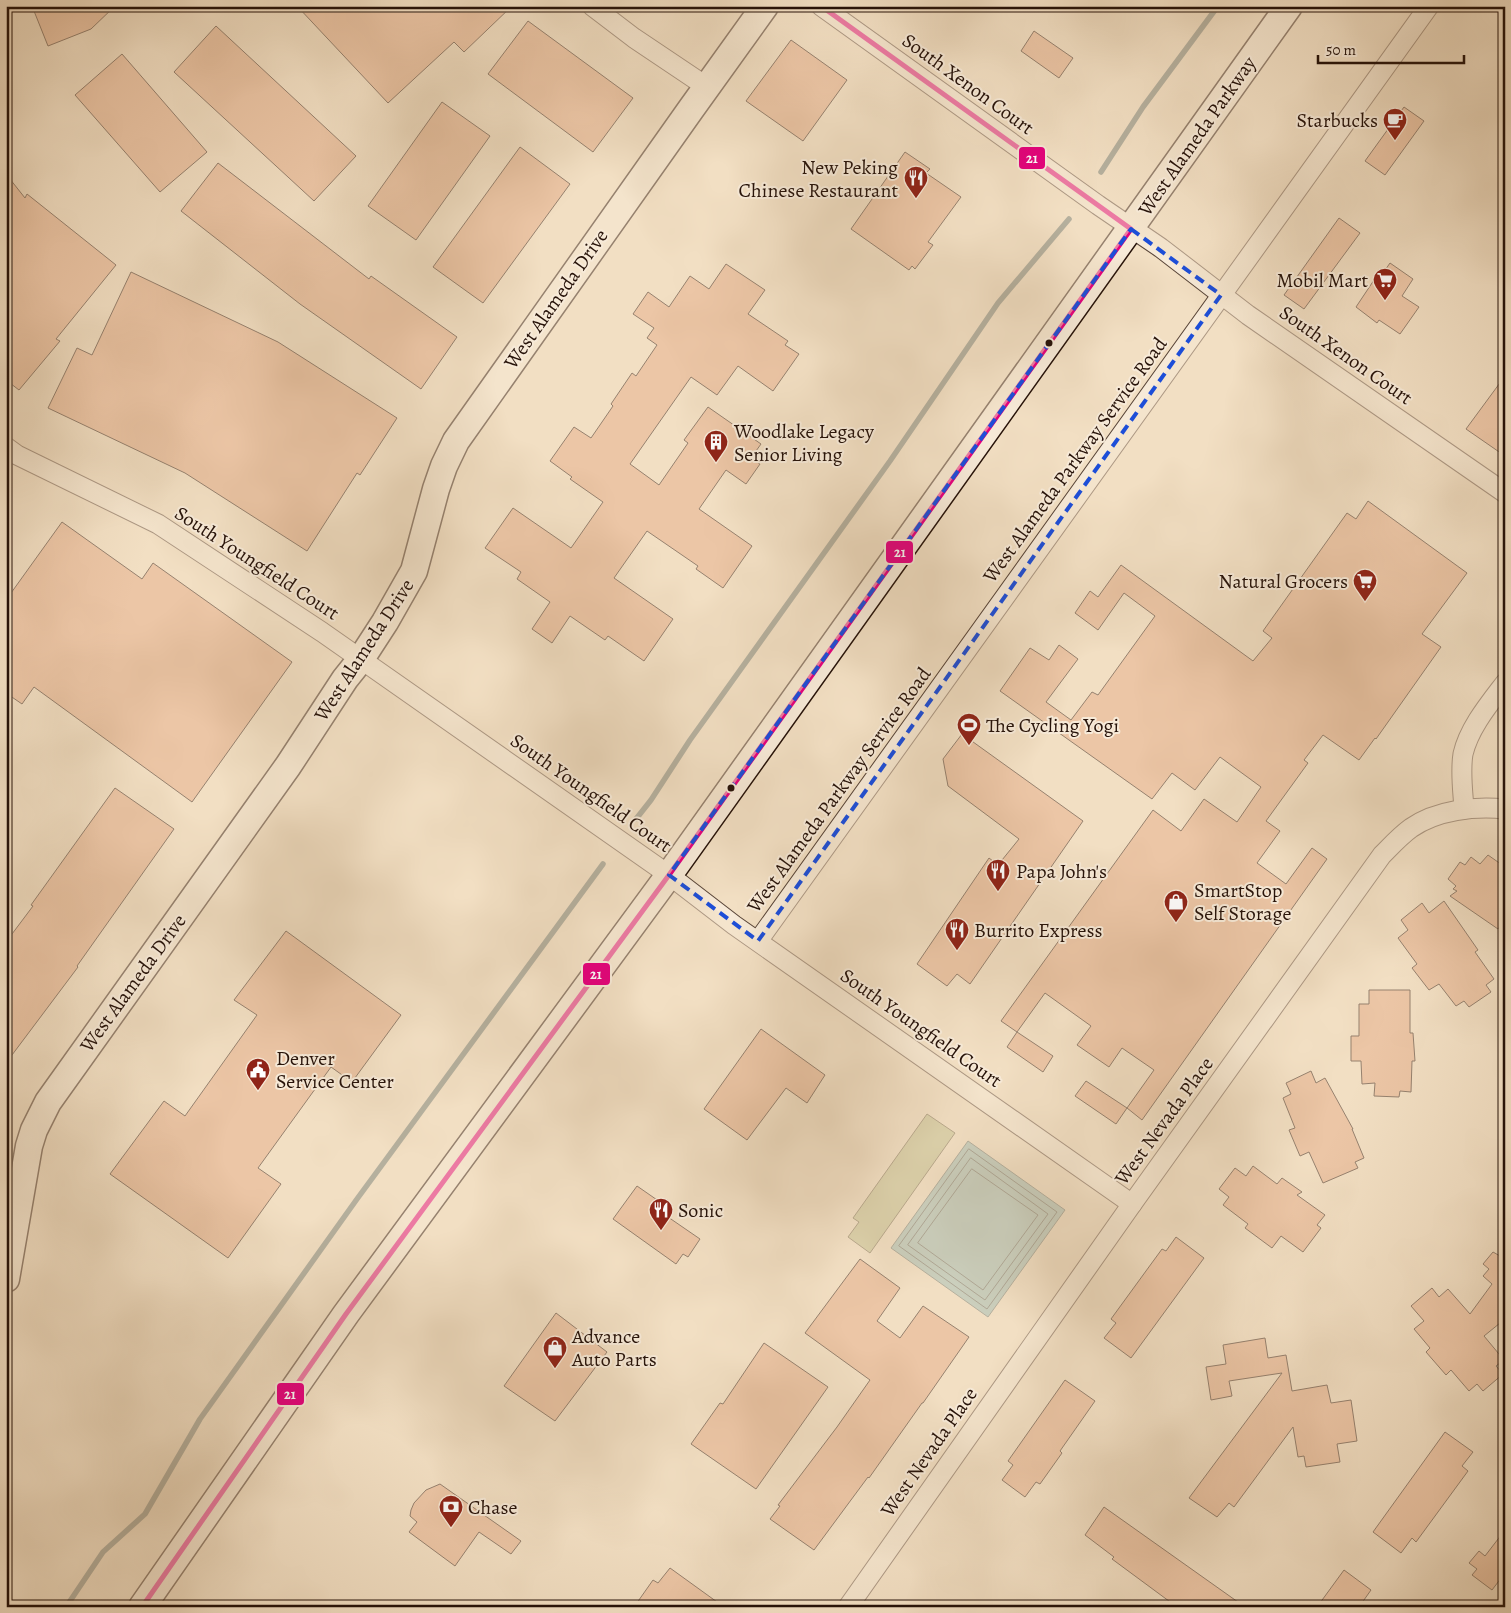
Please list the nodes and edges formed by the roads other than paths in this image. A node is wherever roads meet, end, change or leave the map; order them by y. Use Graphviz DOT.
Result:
graph roads {
  1 [pos="592,6"];
  2 [pos="765,6"];
  3 [pos="821,6"];
  4 [pos="1289,6"];
  5 [pos="1429,6"];
  6 [pos="707,87"];
  7 [pos="1131,228"];
  8 [pos="1221,295"];
  9 [pos="6,447"];
  10 [pos="1505,493"];
  11 [pos="361,660"];
  12 [pos="1505,682"];
  13 [pos="1464,809"];
  14 [pos="1505,809"];
  15 [pos="669,875"];
  16 [pos="758,941"];
  17 [pos="1132,1204"];
  18 [pos="6,1279"];
  19 [pos="142,1607"];
  20 [pos="848,1607"];
  1 -- 6 [label="street"];
  2 -- 6 [label="main road, West Alameda Drive"];
  3 -- 7 [label="street, South Xenon Court"];
  4 -- 7 [label="main road, West Alameda Parkway"];
  5 -- 8 [label="street, West Alameda Parkway Service Road"];
  6 -- 11 [label="main road, West Alameda Drive"];
  7 -- 8 [label="street, South Xenon Court"];
  7 -- 15 [label="main road, West Alameda Parkway"];
  8 -- 10 [label="street, South Xenon Court"];
  8 -- 16 [label="street, West Alameda Parkway Service Road"];
  9 -- 11 [label="street, South Youngfield Court"];
  11 -- 15 [label="street, South Youngfield Court"];
  11 -- 18 [label="main road, West Alameda Drive"];
  12 -- 13 [label="street"];
  13 -- 14 [label="street, West Nevada Place"];
  13 -- 17 [label="street, West Nevada Place"];
  15 -- 16 [label="street, South Youngfield Court"];
  15 -- 19 [label="main road, West Alameda Parkway"];
  16 -- 17 [label="street, South Youngfield Court"];
  17 -- 20 [label="street, West Nevada Place"];
}
